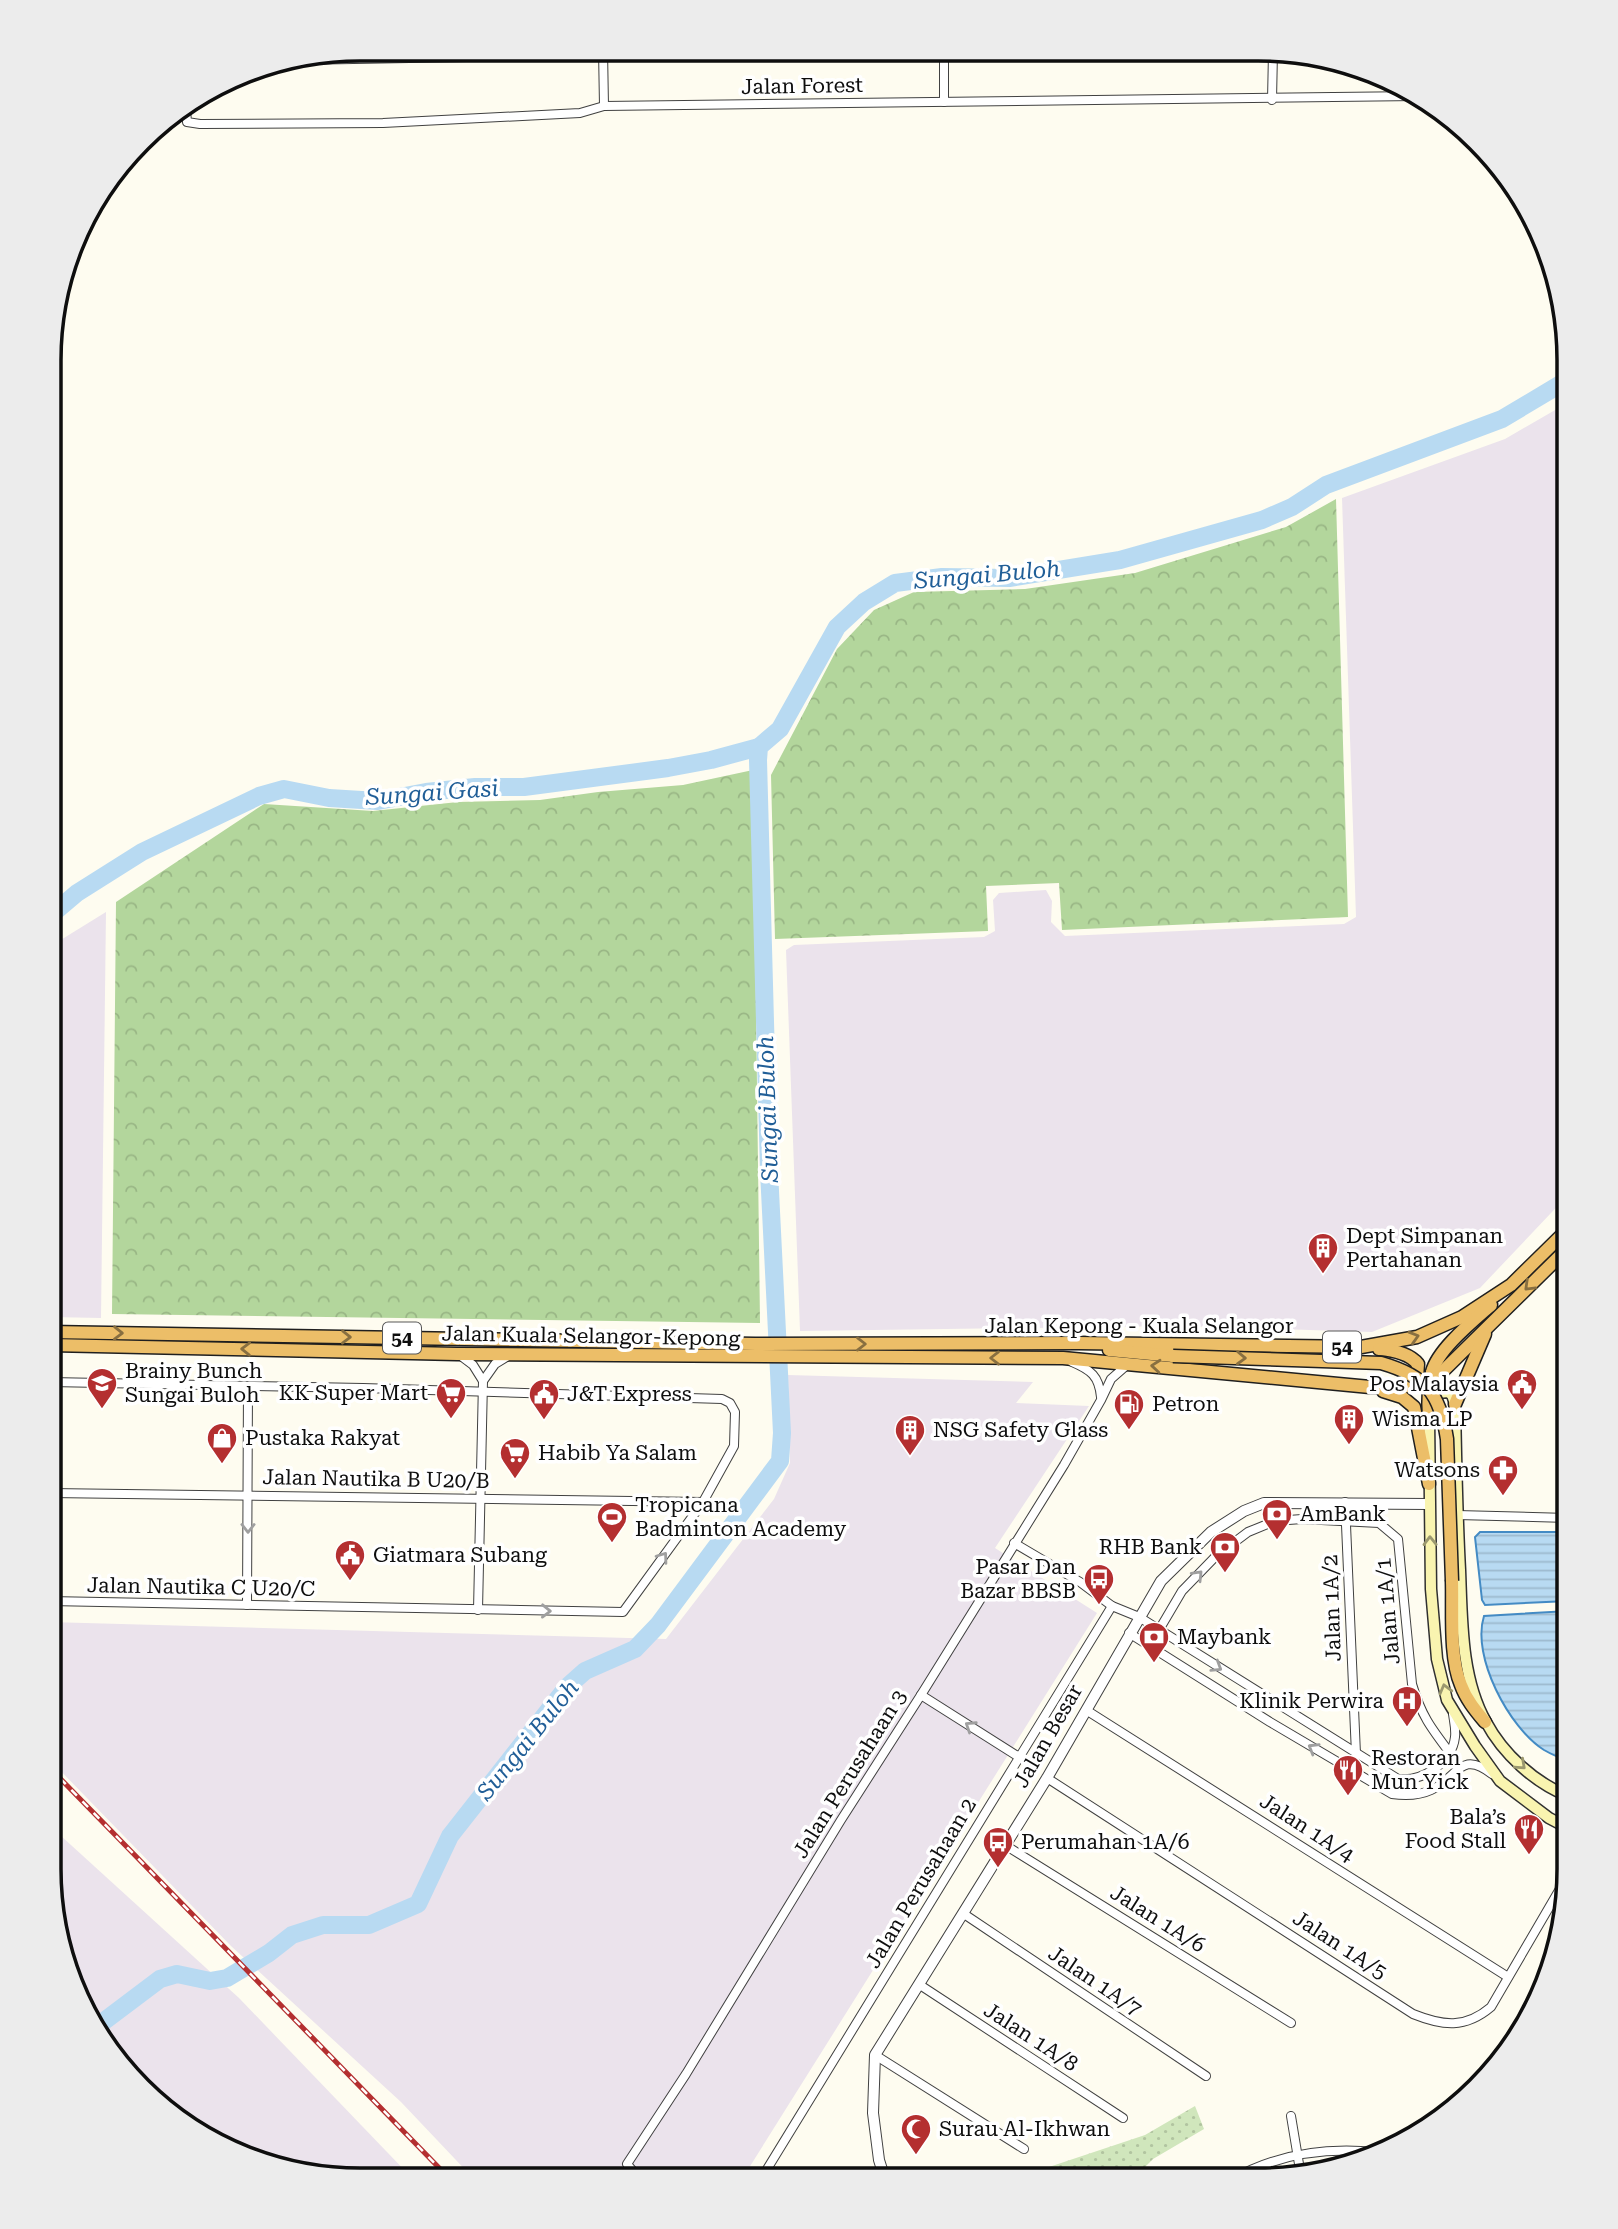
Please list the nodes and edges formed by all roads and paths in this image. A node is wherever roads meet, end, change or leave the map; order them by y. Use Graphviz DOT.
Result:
graph roads {
  1 [pos="603,61"];
  2 [pos="944,61"];
  3 [pos="1273,62"];
  4 [pos="1399,97"];
  5 [pos="1272,100"];
  6 [pos="944,102"];
  7 [pos="604,106"];
  8 [pos="187,117"];
  9 [pos="1557,1239"];
  10 [pos="1557,1259"];
  11 [pos="1511,1285"];
  12 [pos="1490,1324"];
  13 [pos="61,1332"];
  14 [pos="1078,1343"];
  15 [pos="61,1345"];
  16 [pos="1361,1347"];
  17 [pos="755,1350"];
  18 [pos="793,1351"];
  19 [pos="457,1354"];
  20 [pos="510,1354"];
  21 [pos="1063,1358"];
  22 [pos="1129,1364"];
  23 [pos="483,1381"];
  24 [pos="1430,1381"];
  25 [pos="61,1382"];
  26 [pos="248,1387"];
  27 [pos="1370,1387"];
  28 [pos="1408,1387"];
  29 [pos="483,1392"];
  30 [pos="1101,1400"];
  31 [pos="1455,1404"];
  32 [pos="1429,1417"];
  33 [pos="1430,1484"];
  34 [pos="61,1493"];
  35 [pos="248,1495"];
  36 [pos="480,1498"];
  37 [pos="703,1502"];
  38 [pos="1345,1502"];
  39 [pos="1430,1504"];
  40 [pos="1457,1515"];
  41 [pos="1557,1518"];
  42 [pos="1346,1521"];
  43 [pos="1014,1543"];
  44 [pos="61,1601"];
  45 [pos="247,1605"];
  46 [pos="1112,1606"];
  47 [pos="478,1609"];
  48 [pos="1139,1617"];
  49 [pos="1158,1630"];
  50 [pos="1129,1633"];
  51 [pos="921,1695"];
  52 [pos="1086,1710"];
  53 [pos="1452,1711"];
  54 [pos="1485,1722"];
  55 [pos="1450,1753"];
  56 [pos="1356,1754"];
  57 [pos="1019,1757"];
  58 [pos="1434,1769"];
  59 [pos="1047,1778"];
  60 [pos="1500,1780"];
  61 [pos="1445,1781"];
  62 [pos="1557,1791"];
  63 [pos="1557,1822"];
  64 [pos="1005,1845"];
  65 [pos="1555,1897"];
  66 [pos="964,1914"];
  67 [pos="1508,1976"];
  68 [pos="920,1985"];
  69 [pos="1291,2023"];
  70 [pos="875,2055"];
  71 [pos="1206,2076"];
  72 [pos="1291,2116"];
  73 [pos="1123,2118"];
  74 [pos="1024,2149"];
  75 [pos="1357,2151"];
  76 [pos="1297,2155"];
  77 [pos="1299,2165"];
  78 [pos="630,2168"];
  79 [pos="768,2168"];
  80 [pos="882,2168"];
  81 [pos="1254,2168"];
  1 -- 7 [label="street"];
  2 -- 6 [label="street"];
  3 -- 5 [label="street"];
  4 -- 5 [label="street, Jalan Forest"];
  5 -- 6 [label="street, Jalan Forest"];
  6 -- 7 [label="street, Jalan Forest"];
  7 -- 8 [label="street, Jalan Forest"];
  9 -- 11 [label="highway, Jalan Kepong - Kuala Selangor / 54"];
  10 -- 12 [label="highway, 54, one-way"];
  16 -- 11 [label="highway, Jalan Kepong - Kuala Selangor / 54, one-way"];
  11 -- 24 [label="highway"];
  12 -- 24 [label="highway, 54"];
  12 -- 31 [label="highway"];
  13 -- 17 [label="highway, Jalan Kuala Selangor-Kepong / 54, one-way"];
  14 -- 16 [label="highway, Jalan Kepong - Kuala Selangor / 54"];
  18 -- 14 [label="highway, Jalan Kepong - Kuala Selangor / 54, one-way"];
  14 -- 54 [label="highway, one-way, bridge"];
  19 -- 15 [label="highway, Jalan Kuala Selangor-Kepong / 54, one-way"];
  16 -- 28 [label="highway"];
  17 -- 18 [label="highway, Jalan Kepong - Kuala Selangor / 54"];
  17 -- 20 [label="highway, Jalan Kuala Selangor-Kepong / 54"];
  21 -- 18 [label="highway, Jalan Kepong - Kuala Selangor / 54, one-way"];
  19 -- 20 [label="highway, Jalan Kuala Selangor-Kepong / 54"];
  19 -- 23 [label="street"];
  20 -- 23 [label="street"];
  21 -- 22 [label="highway, Jalan Kepong - Kuala Selangor / 54"];
  21 -- 30 [label="street"];
  27 -- 22 [label="highway, 54, one-way"];
  22 -- 30 [label="street, Jalan Perusahaan 3"];
  23 -- 29 [label="street"];
  24 -- 28 [label="highway, 54"];
  24 -- 32 [label="highway"];
  25 -- 26 [label="street"];
  26 -- 29 [label="street"];
  26 -- 35 [label="street"];
  27 -- 28 [label="highway, 54"];
  27 -- 33 [label="highway"];
  29 -- 36 [label="street"];
  29 -- 37 [label="street"];
  30 -- 43 [label="street, Jalan Perusahaan 3"];
  31 -- 32 [label="main road"];
  31 -- 40 [label="main road"];
  32 -- 33 [label="main road"];
  33 -- 39 [label="main road"];
  34 -- 35 [label="street, Jalan Nautika B U20/B"];
  35 -- 36 [label="street, Jalan Nautika B U20/B"];
  35 -- 45 [label="street, one-way"];
  36 -- 37 [label="street, Jalan Nautika B U20/B"];
  36 -- 47 [label="street"];
  47 -- 37 [label="street, Jalan Nautika C U20/C, one-way"];
  38 -- 39 [label="street, Jalan Besar"];
  38 -- 42 [label="street, Jalan 1A/2"];
  38 -- 48 [label="street, Jalan Besar"];
  53 -- 39 [label="main road, one-way"];
  40 -- 41 [label="street"];
  40 -- 54 [label="main road"];
  49 -- 42 [label="street, Jalan 1A/1, one-way"];
  42 -- 55 [label="street, Jalan 1A/1"];
  42 -- 56 [label="street, Jalan 1A/2"];
  43 -- 46 [label="street"];
  43 -- 51 [label="street, Jalan Perusahaan 3"];
  44 -- 45 [label="street, Jalan Nautika C U20/C"];
  45 -- 47 [label="street, Jalan Nautika C U20/C"];
  46 -- 48 [label="street"];
  46 -- 57 [label="street, Jalan Perusahaan 2"];
  48 -- 49 [label="street"];
  48 -- 50 [label="street, Jalan Besar"];
  49 -- 56 [label="street, one-way"];
  50 -- 52 [label="street, Jalan Besar"];
  61 -- 50 [label="street, one-way"];
  57 -- 51 [label="street, one-way"];
  51 -- 78 [label="street, Jalan Perusahaan 3"];
  52 -- 59 [label="street, Jalan Besar"];
  52 -- 67 [label="street, Jalan 1A/4"];
  53 -- 55 [label="street"];
  53 -- 60 [label="main road"];
  54 -- 62 [label="main road, one-way"];
  55 -- 58 [label="street"];
  56 -- 58 [label="street"];
  57 -- 79 [label="street, Jalan Perusahaan 2"];
  58 -- 61 [label="street"];
  59 -- 64 [label="street, Jalan Besar"];
  59 -- 67 [label="street, Jalan 1A/5"];
  60 -- 61 [label="street"];
  60 -- 63 [label="main road"];
  64 -- 66 [label="street, Jalan Besar"];
  64 -- 69 [label="street, Jalan 1A/6"];
  65 -- 67 [label="street, Jalan 1A/5"];
  66 -- 68 [label="street, Jalan Besar"];
  66 -- 71 [label="street, Jalan 1A/7"];
  68 -- 70 [label="street, Jalan Besar"];
  68 -- 73 [label="street, Jalan 1A/8"];
  70 -- 74 [label="street"];
  70 -- 80 [label="street"];
  72 -- 76 [label="street"];
  75 -- 76 [label="street"];
  76 -- 77 [label="street"];
  76 -- 81 [label="street"];
}
